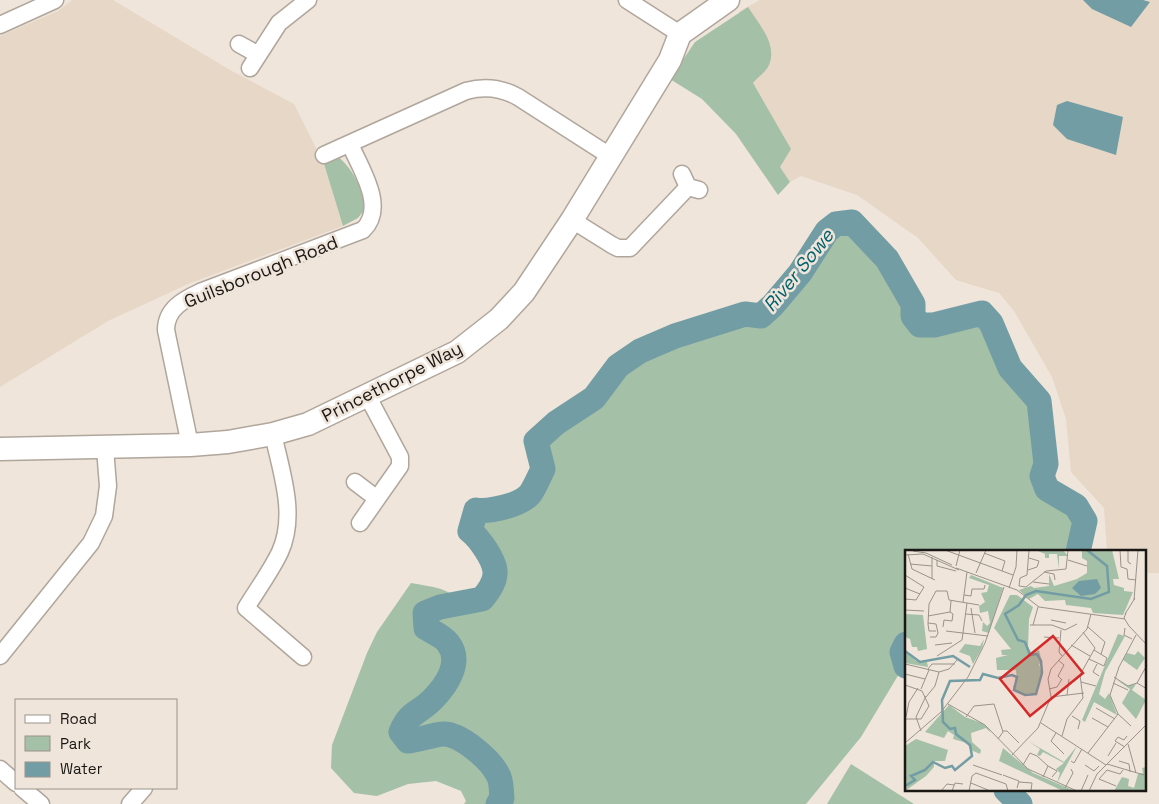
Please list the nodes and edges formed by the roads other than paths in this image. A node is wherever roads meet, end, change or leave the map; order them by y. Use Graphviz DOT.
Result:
graph roads {
  1 [pos="55,0"];
  2 [pos="308,0"];
  3 [pos="627,0"];
  4 [pos="728,0"];
  5 [pos="0,25"];
  6 [pos="680,34"];
  7 [pos="239,44"];
  8 [pos="350,144"];
  9 [pos="324,154"];
  10 [pos="610,156"];
  11 [pos="689,183"];
  12 [pos="572,220"];
  13 [pos="368,397"];
  14 [pos="273,434"];
  15 [pos="190,445"];
  16 [pos="105,448"];
  17 [pos="0,449"];
  18 [pos="355,482"];
  19 [pos="376,498"];
  20 [pos="360,523"];
  21 [pos="0,656"];
  22 [pos="303,657"];
  23 [pos="0,770"];
  24 [pos="15,782"];
  25 [pos="23,789"];
  26 [pos="143,789"];
  27 [pos="41,804"];
  28 [pos="130,804"];
  1 -- 5 [label="street"];
  2 -- 7 [label="street"];
  3 -- 6 [label="street"];
  4 -- 6 [label="street"];
  6 -- 10 [label="street, Princethorpe Way"];
  8 -- 9 [label="street"];
  8 -- 10 [label="street"];
  8 -- 15 [label="street, Guilsborough Road"];
  10 -- 12 [label="street, Princethorpe Way"];
  11 -- 12 [label="street"];
  12 -- 13 [label="street, Princethorpe Way"];
  13 -- 14 [label="street, Princethorpe Way"];
  13 -- 19 [label="street"];
  14 -- 15 [label="street, Princethorpe Way"];
  14 -- 22 [label="street"];
  15 -- 16 [label="street, Princethorpe Way"];
  16 -- 17 [label="street, Princethorpe Way"];
  16 -- 21 [label="street"];
  18 -- 19 [label="street"];
  19 -- 20 [label="street"];
  23 -- 24 [label="street"];
  25 -- 27 [label="street"];
  26 -- 28 [label="street"];
}
